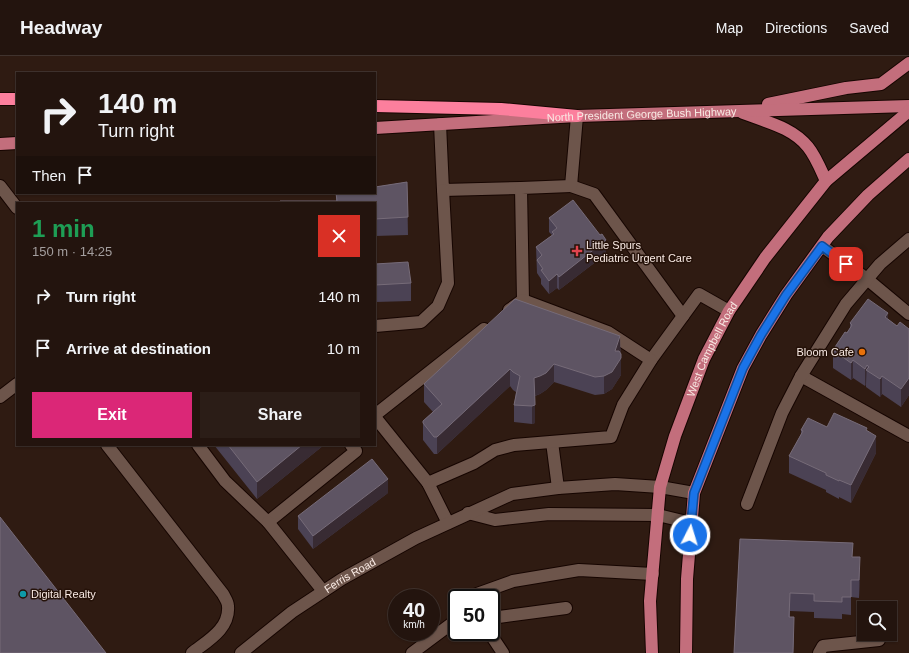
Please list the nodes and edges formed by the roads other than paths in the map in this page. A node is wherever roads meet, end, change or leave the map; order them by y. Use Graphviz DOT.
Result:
graph roads {
  1 [pos="909,63"];
  2 [pos="16,98"];
  3 [pos="0,99"];
  4 [pos="376,106"];
  5 [pos="909,106"];
  6 [pos="736,111"];
  7 [pos="909,111"];
  8 [pos="577,116"];
  9 [pos="440,124"];
  10 [pos="376,128"];
  11 [pos="0,144"];
  12 [pos="16,144"];
  13 [pos="909,159"];
  14 [pos="826,180"];
  15 [pos="0,186"];
  16 [pos="571,186"];
  17 [pos="521,188"];
  18 [pos="443,190"];
  19 [pos="16,207"];
  20 [pos="909,239"];
  21 [pos="822,246"];
  22 [pos="867,279"];
  23 [pos="523,300"];
  24 [pos="729,311"];
  25 [pos="909,314"];
  26 [pos="502,315"];
  27 [pos="683,316"];
  28 [pos="490,324"];
  29 [pos="376,326"];
  30 [pos="651,360"];
  31 [pos="801,376"];
  32 [pos="16,385"];
  33 [pos="0,397"];
  34 [pos="376,415"];
  35 [pos="376,417"];
  36 [pos="909,436"];
  37 [pos="552,442"];
  38 [pos="108,446"];
  39 [pos="199,446"];
  40 [pos="352,446"];
  41 [pos="428,483"];
  42 [pos="660,487"];
  43 [pos="558,488"];
  44 [pos="694,493"];
  45 [pos="747,504"];
  46 [pos="468,513"];
  47 [pos="658,515"];
  48 [pos="268,522"];
  49 [pos="448,523"];
  50 [pos="691,523"];
  51 [pos="652,574"];
  52 [pos="491,589"];
  53 [pos="323,592"];
  54 [pos="566,608"];
  55 [pos="500,617"];
  56 [pos="448,626"];
  57 [pos="495,641"];
  58 [pos="877,641"];
  59 [pos="863,647"];
  60 [pos="192,653"];
  61 [pos="241,653"];
  62 [pos="412,653"];
  63 [pos="503,653"];
  64 [pos="652,653"];
  65 [pos="686,653"];
  66 [pos="819,653"];
  1 -- 6 [label="main road"];
  2 -- 3 [label="highway"];
  4 -- 8 [label="highway"];
  5 -- 6 [label="main road, North President George Bush Highway"];
  6 -- 8 [label="main road, North President George Bush Highway"];
  6 -- 14 [label="main road"];
  7 -- 14 [label="main road, West Campbell Road"];
  8 -- 9 [label="main road, North President George Bush Highway"];
  8 -- 16 [label="street"];
  9 -- 10 [label="main road, North President George Bush Highway"];
  9 -- 18 [label="street"];
  11 -- 12 [label="main road"];
  13 -- 21 [label="main road"];
  14 -- 24 [label="main road, West Campbell Road"];
  15 -- 19 [label="street"];
  16 -- 17 [label="street"];
  16 -- 27 [label="street"];
  17 -- 18 [label="street"];
  17 -- 23 [label="street"];
  18 -- 29 [label="street"];
  20 -- 22 [label="street"];
  21 -- 22 [label="street"];
  21 -- 44 [label="main road"];
  22 -- 25 [label="street"];
  22 -- 31 [label="street"];
  23 -- 26 [label="street"];
  23 -- 30 [label="street"];
  24 -- 27 [label="street"];
  24 -- 42 [label="main road, West Campbell Road"];
  27 -- 30 [label="street"];
  28 -- 34 [label="street"];
  30 -- 37 [label="street"];
  31 -- 36 [label="street"];
  31 -- 45 [label="street"];
  32 -- 33 [label="street"];
  35 -- 41 [label="street"];
  37 -- 41 [label="street"];
  37 -- 43 [label="street"];
  38 -- 60 [label="street"];
  39 -- 48 [label="street"];
  40 -- 48 [label="street"];
  41 -- 49 [label="street"];
  42 -- 43 [label="street, Ferris Road"];
  42 -- 44 [label="street, Ferris Road"];
  42 -- 47 [label="main road, West Campbell Road"];
  43 -- 46 [label="street, Ferris Road"];
  44 -- 50 [label="main road"];
  46 -- 47 [label="street"];
  46 -- 49 [label="street, Ferris Road"];
  47 -- 50 [label="street"];
  47 -- 51 [label="main road, West Campbell Road"];
  48 -- 53 [label="street"];
  49 -- 53 [label="street, Ferris Road"];
  50 -- 65 [label="main road"];
  51 -- 52 [label="street"];
  51 -- 64 [label="main road, West Campbell Road"];
  53 -- 61 [label="street, Ferris Road"];
  54 -- 55 [label="street"];
  56 -- 62 [label="street"];
  57 -- 63 [label="street"];
  58 -- 59 [label="street"];
  59 -- 66 [label="street"];
}
